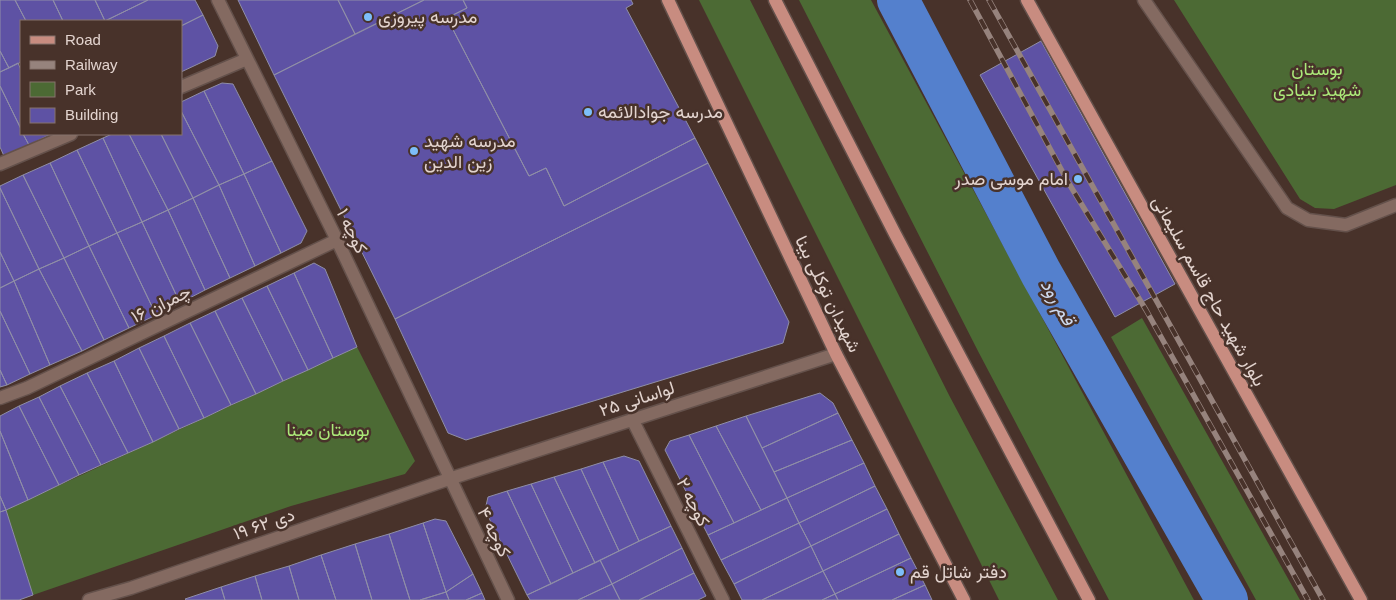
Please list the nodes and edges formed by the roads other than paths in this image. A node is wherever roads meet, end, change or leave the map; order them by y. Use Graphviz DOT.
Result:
graph roads {
  1 [pos="218,0"];
  2 [pos="668,0"];
  3 [pos="775,0"];
  4 [pos="1027,0"];
  5 [pos="1144,0"];
  6 [pos="247,59"];
  7 [pos="182,87"];
  8 [pos="69,135"];
  9 [pos="0,164"];
  10 [pos="1396,205"];
  11 [pos="337,240"];
  12 [pos="836,354"];
  13 [pos="0,398"];
  14 [pos="632,419"];
  15 [pos="449,479"];
  16 [pos="132,594"];
  17 [pos="90,600"];
  18 [pos="508,600"];
  19 [pos="723,600"];
  20 [pos="964,600"];
  21 [pos="1089,600"];
  22 [pos="1361,600"];
  1 -- 6 [label="street, کوچه ۱"];
  2 -- 12 [label="main road, شهیدان توکلی بینا"];
  3 -- 21 [label="main road"];
  4 -- 22 [label="main road, بلوار شهید حاج قاسم سلیمانی"];
  5 -- 10 [label="street"];
  6 -- 7 [label="street"];
  6 -- 11 [label="street, کوچه ۱"];
  8 -- 9 [label="street"];
  11 -- 13 [label="street, چمران ۱۶"];
  11 -- 15 [label="street, کوچه ۱"];
  12 -- 14 [label="street, لواسانی ۲۵"];
  12 -- 20 [label="main road, شهیدان توکلی بینا"];
  14 -- 15 [label="street, لواسانی ۲۵"];
  14 -- 19 [label="street, کوچه ۲"];
  15 -- 16 [label="street, ۱۹ دی ۶۲"];
  15 -- 18 [label="street, کوچه ۴"];
  16 -- 17 [label="street, ۱۹ دی ۶۲"];
}
